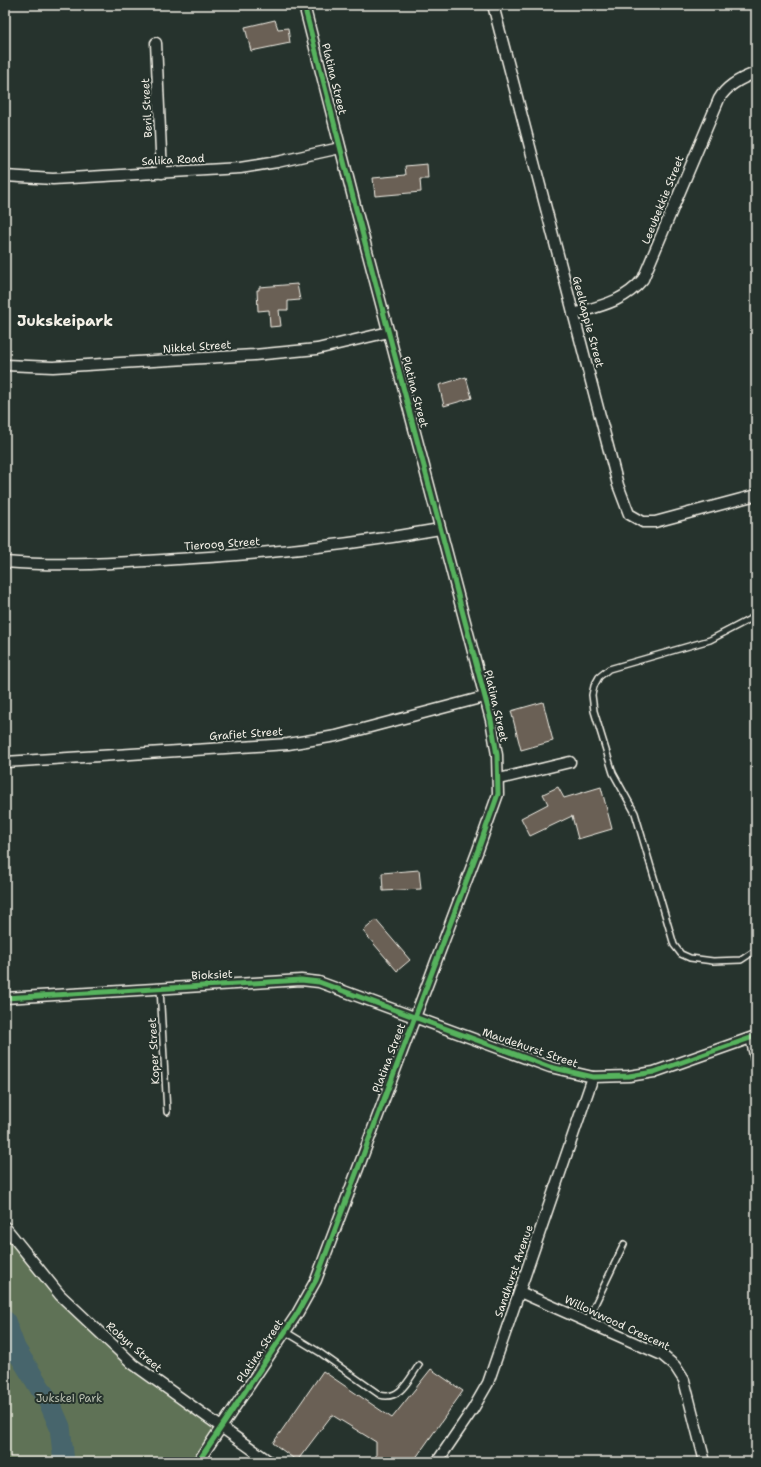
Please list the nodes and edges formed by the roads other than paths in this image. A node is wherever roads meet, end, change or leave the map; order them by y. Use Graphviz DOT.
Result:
graph roads {
  1 [pos="304,5"];
  2 [pos="493,5"];
  3 [pos="156,43"];
  4 [pos="756,73"];
  5 [pos="340,148"];
  6 [pos="162,172"];
  7 [pos="5,176"];
  8 [pos="573,314"];
  9 [pos="389,332"];
  10 [pos="5,365"];
  11 [pos="756,495"];
  12 [pos="440,529"];
  13 [pos="5,562"];
  14 [pos="756,616"];
  15 [pos="484,697"];
  16 [pos="5,762"];
  17 [pos="570,762"];
  18 [pos="498,779"];
  19 [pos="756,950"];
  20 [pos="160,988"];
  21 [pos="5,998"];
  22 [pos="415,1017"];
  23 [pos="753,1037"];
  24 [pos="756,1059"];
  25 [pos="593,1077"];
  26 [pos="167,1112"];
  27 [pos="5,1226"];
  28 [pos="624,1244"];
  29 [pos="520,1292"];
  30 [pos="587,1321"];
  31 [pos="286,1332"];
  32 [pos="419,1365"];
  33 [pos="221,1428"];
  34 [pos="198,1462"];
  35 [pos="270,1462"];
  36 [pos="437,1462"];
  37 [pos="705,1462"];
  1 -- 5 [label="street, Platina Street"];
  2 -- 8 [label="street, Geelkappie Street"];
  3 -- 6 [label="street, Beril Street"];
  4 -- 8 [label="street, Leeubekkie Street"];
  5 -- 6 [label="street, Salika Road"];
  5 -- 9 [label="street, Platina Street"];
  6 -- 7 [label="street, Salika Road"];
  8 -- 11 [label="street, Geelkappie Street"];
  9 -- 10 [label="street, Nikkel Street"];
  9 -- 12 [label="street, Platina Street"];
  12 -- 13 [label="street, Tieroog Street"];
  12 -- 15 [label="street, Platina Street"];
  14 -- 19 [label="lane"];
  15 -- 16 [label="street, Grafiet Street"];
  15 -- 18 [label="street, Platina Street"];
  17 -- 18 [label="street"];
  18 -- 22 [label="street, Platina Street"];
  20 -- 21 [label="street, Bioksiet"];
  20 -- 22 [label="street, Bioksiet"];
  20 -- 26 [label="lane, Koper Street"];
  22 -- 25 [label="street, Maudehurst Street"];
  22 -- 31 [label="street, Platina Street"];
  23 -- 24 [label="street"];
  23 -- 25 [label="street, Maudehurst Street"];
  25 -- 29 [label="street, Sandhurst Avenue"];
  27 -- 33 [label="street, Robyn Street"];
  28 -- 30 [label="lane"];
  29 -- 30 [label="street, Willowwood Crescent"];
  29 -- 36 [label="street, Sandhurst Avenue"];
  30 -- 37 [label="street, Willowwood Crescent"];
  31 -- 32 [label="lane"];
  31 -- 33 [label="street, Platina Street"];
  33 -- 34 [label="street, Platina Street"];
  33 -- 35 [label="street, Robyn Street"];
}
